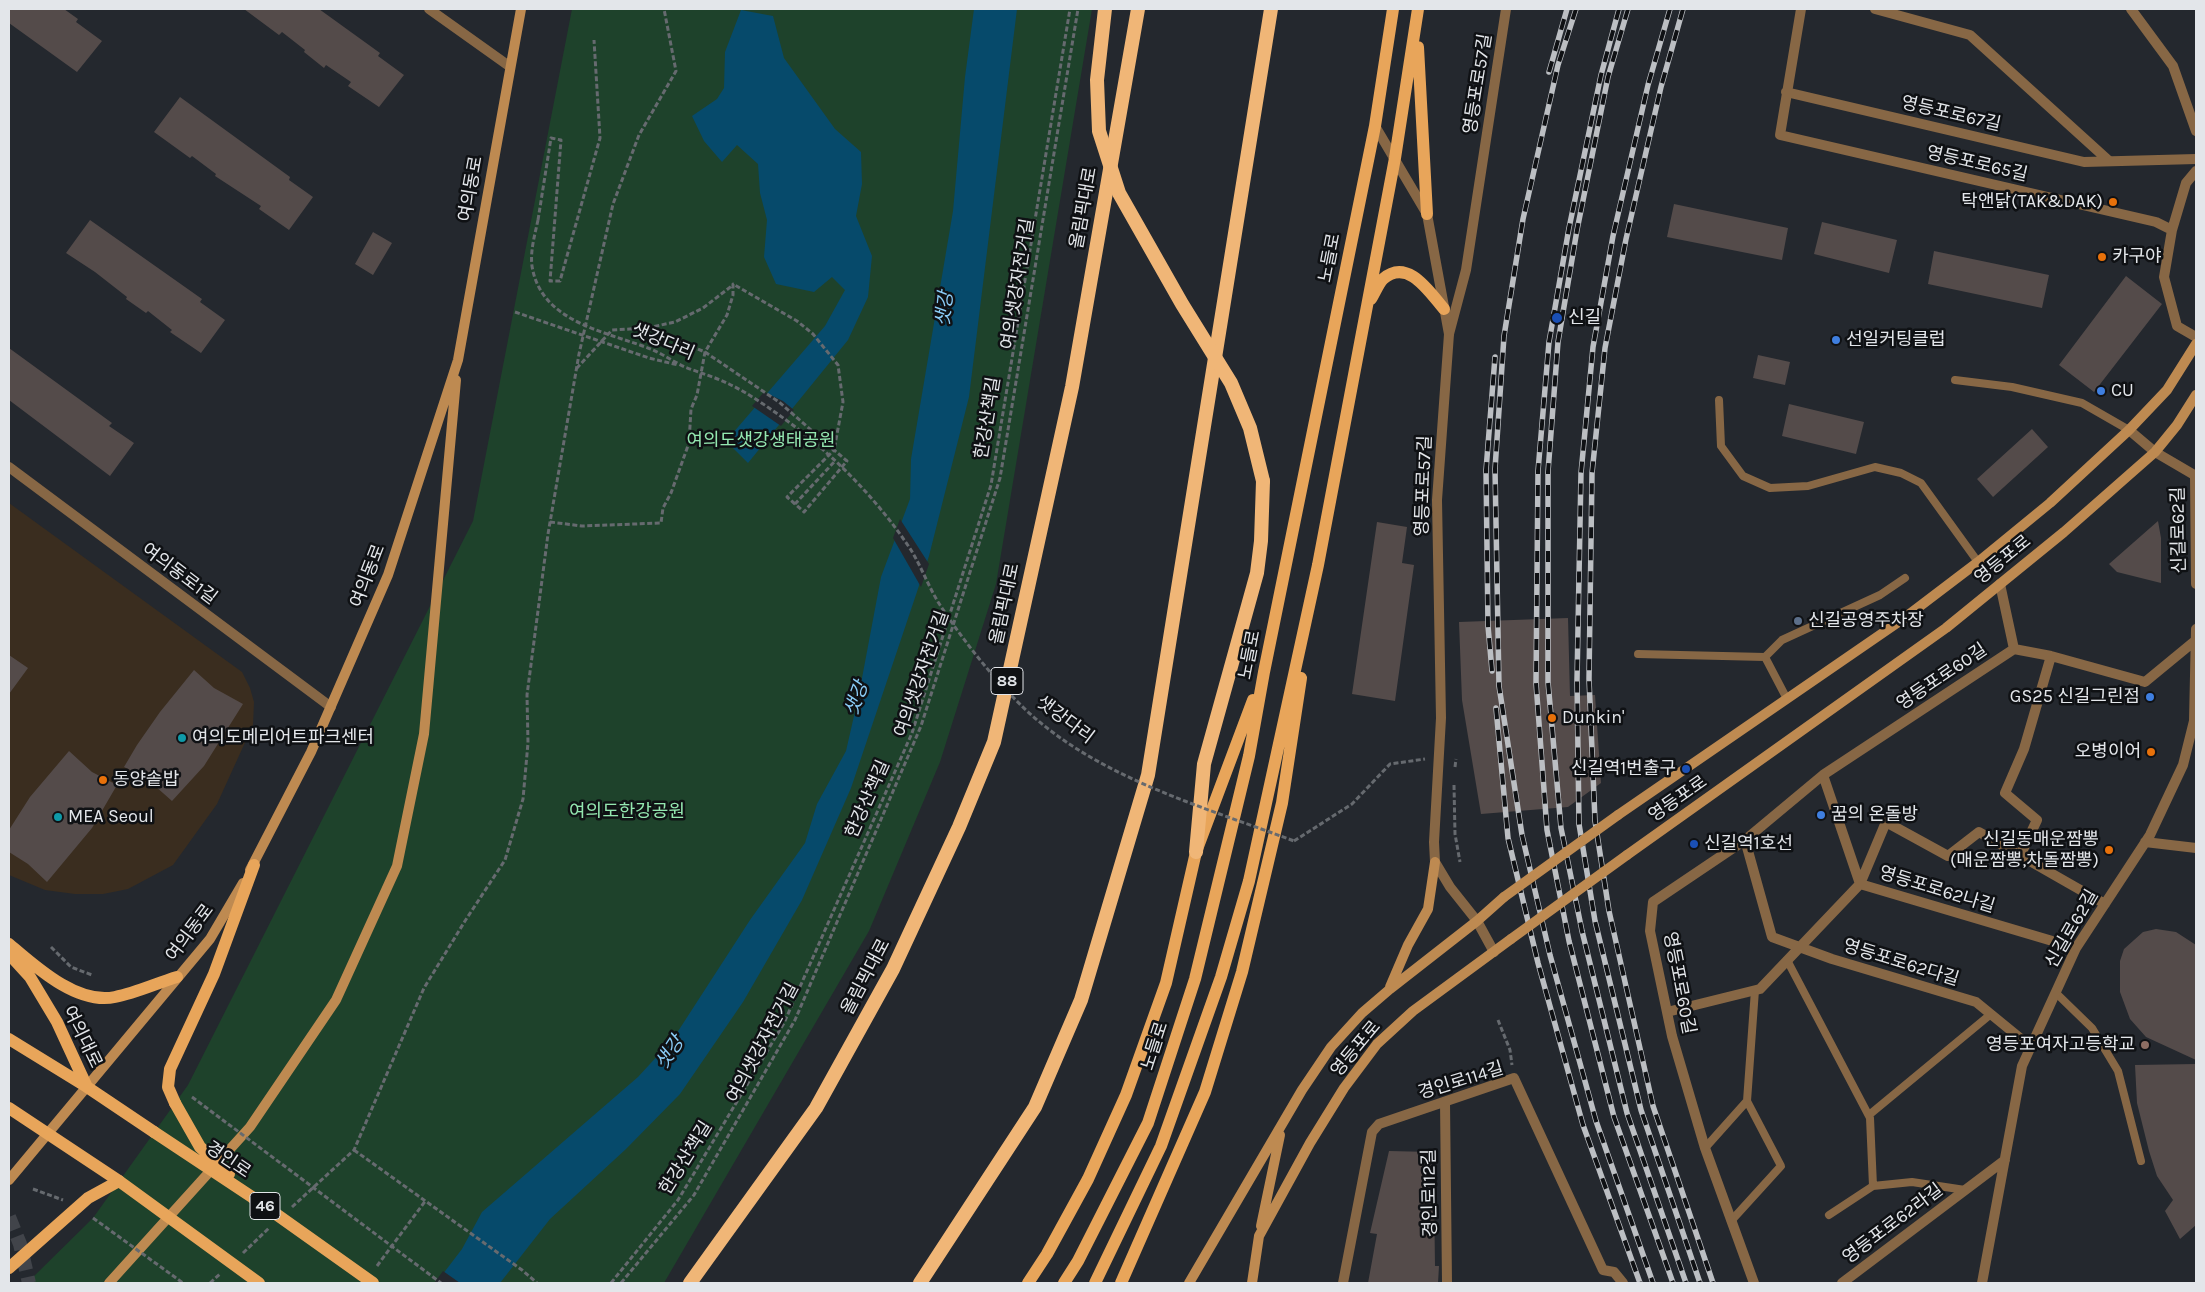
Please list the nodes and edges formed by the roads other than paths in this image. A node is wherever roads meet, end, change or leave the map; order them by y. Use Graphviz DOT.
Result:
graph roads {
  1 [pos="429,9"];
  2 [pos="521,9"];
  3 [pos="1105,9"];
  4 [pos="1138,9"];
  5 [pos="1271,9"];
  6 [pos="1393,9"];
  7 [pos="1506,9"];
  8 [pos="1801,9"];
  9 [pos="1875,9"];
  10 [pos="2131,9"];
  11 [pos="1418,10"];
  12 [pos="510,66"];
  13 [pos="1786,92"];
  14 [pos="1375,126"];
  15 [pos="2196,131"];
  16 [pos="1395,158"];
  17 [pos="2196,159"];
  18 [pos="2109,161"];
  19 [pos="2196,171"];
  20 [pos="1428,214"];
  21 [pos="2172,230"];
  22 [pos="1367,306"];
  23 [pos="1444,309"];
  24 [pos="1449,334"];
  25 [pos="2196,337"];
  26 [pos="2196,344"];
  27 [pos="458,360"];
  28 [pos="1955,380"];
  29 [pos="2196,395"];
  30 [pos="1719,400"];
  31 [pos="2129,430"];
  32 [pos="2155,452"];
  33 [pos="9,467"];
  34 [pos="2195,475"];
  35 [pos="1978,562"];
  36 [pos="1318,566"];
  37 [pos="1905,578"];
  38 [pos="2000,584"];
  39 [pos="2196,584"];
  40 [pos="2196,630"];
  41 [pos="2196,640"];
  42 [pos="2014,649"];
  43 [pos="1638,654"];
  44 [pos="2051,656"];
  45 [pos="1765,657"];
  46 [pos="1264,672"];
  47 [pos="1786,698"];
  48 [pos="331,707"];
  49 [pos="2195,722"];
  50 [pos="1823,776"];
  51 [pos="1745,840"];
  52 [pos="2145,842"];
  53 [pos="2196,848"];
  54 [pos="1196,852"];
  55 [pos="2020,856"];
  56 [pos="1435,862"];
  57 [pos="254,865"];
  58 [pos="1860,884"];
  59 [pos="2104,904"];
  60 [pos="1477,921"];
  61 [pos="9,944"];
  62 [pos="1800,947"];
  63 [pos="2076,948"];
  64 [pos="1494,952"];
  65 [pos="9,954"];
  66 [pos="1787,960"];
  67 [pos="177,977"];
  68 [pos="1390,988"];
  69 [pos="1755,990"];
  70 [pos="2056,993"];
  71 [pos="1667,1012"];
  72 [pos="1991,1014"];
  73 [pos="9,1039"];
  74 [pos="2031,1046"];
  75 [pos="87,1087"];
  76 [pos="1747,1101"];
  77 [pos="1445,1102"];
  78 [pos="9,1108"];
  79 [pos="1869,1115"];
  80 [pos="1282,1126"];
  81 [pos="49,1133"];
  82 [pos="1704,1148"];
  83 [pos="2005,1160"];
  84 [pos="2141,1161"];
  85 [pos="9,1180"];
  86 [pos="119,1182"];
  87 [pos="1874,1186"];
  88 [pos="1965,1190"];
  89 [pos="252,1197"];
  90 [pos="1829,1215"];
  91 [pos="1731,1221"];
  92 [pos="1259,1236"];
  93 [pos="9,1268"];
  94 [pos="109,1283"];
  95 [pos="259,1283"];
  96 [pos="373,1283"];
  97 [pos="690,1283"];
  98 [pos="920,1283"];
  99 [pos="1028,1283"];
  100 [pos="1064,1283"];
  101 [pos="1095,1283"];
  102 [pos="1121,1283"];
  103 [pos="1189,1283"];
  104 [pos="1252,1283"];
  105 [pos="1343,1283"];
  106 [pos="1447,1283"];
  107 [pos="1624,1283"];
  108 [pos="1754,1283"];
  109 [pos="1842,1283"];
  110 [pos="1982,1283"];
  1 -- 12 [label="street"];
  2 -- 12 [label="main road, 여의동로"];
  3 -- 54 [label="highway, bridge"];
  4 -- 97 [label="highway, 올림픽대로 / 88"];
  5 -- 98 [label="highway"];
  6 -- 14 [label="main road, 노들로"];
  7 -- 24 [label="street, 영등포로57길"];
  8 -- 13 [label="street, 영등포로65길"];
  9 -- 18 [label="street"];
  10 -- 15 [label="street"];
  11 -- 16 [label="main road"];
  11 -- 20 [label="main road"];
  12 -- 27 [label="main road, 여의동로"];
  13 -- 18 [label="street, 영등포로67길"];
  13 -- 21 [label="street, 영등포로65길"];
  14 -- 16 [label="street"];
  14 -- 46 [label="main road, 노들로"];
  16 -- 20 [label="street"];
  16 -- 22 [label="main road"];
  17 -- 18 [label="street, 영등포로67길"];
  19 -- 21 [label="street"];
  20 -- 23 [label="street"];
  21 -- 25 [label="street"];
  22 -- 23 [label="main road"];
  22 -- 36 [label="main road"];
  23 -- 24 [label="street"];
  24 -- 56 [label="street, 영등포로57길"];
  26 -- 31 [label="main road, 영등포로"];
  27 -- 48 [label="main road, 여의동로"];
  27 -- 94 [label="main road"];
  28 -- 31 [label="lane"];
  29 -- 32 [label="main road, 영등포로"];
  30 -- 35 [label="lane"];
  31 -- 32 [label="street"];
  31 -- 35 [label="main road, 영등포로"];
  32 -- 34 [label="street"];
  32 -- 38 [label="main road, 영등포로"];
  33 -- 48 [label="street, 여의동로1길"];
  34 -- 39 [label="street, 신길로62길"];
  35 -- 47 [label="main road, 영등포로"];
  36 -- 101 [label="main road"];
  36 -- 102 [label="main road"];
  37 -- 45 [label="lane"];
  38 -- 42 [label="street, 영등포로60길"];
  38 -- 64 [label="main road, 영등포로, bridge"];
  40 -- 41 [label="street, 신길로62길"];
  41 -- 44 [label="street, 영등포로60길"];
  41 -- 49 [label="street, 신길로62길"];
  42 -- 44 [label="street, 영등포로60길"];
  42 -- 50 [label="street, 영등포로60길"];
  43 -- 45 [label="lane"];
  44 -- 55 [label="street"];
  45 -- 47 [label="lane"];
  46 -- 54 [label="main road"];
  46 -- 100 [label="main road, 노들로"];
  47 -- 60 [label="main road, 영등포로, bridge"];
  48 -- 57 [label="main road, 여의동로"];
  49 -- 52 [label="street, 신길로62길"];
  50 -- 51 [label="street, 영등포로60길"];
  50 -- 58 [label="street"];
  51 -- 62 [label="street"];
  51 -- 71 [label="street, 영등포로60길"];
  52 -- 53 [label="street"];
  52 -- 59 [label="street, 신길로62길"];
  54 -- 99 [label="main road"];
  55 -- 58 [label="street"];
  55 -- 59 [label="street"];
  56 -- 60 [label="street, 영등포로57길"];
  56 -- 68 [label="main road"];
  57 -- 67 [label="main road, 여의동로"];
  57 -- 89 [label="main road, bridge"];
  58 -- 62 [label="street, 영등포로62나길"];
  58 -- 63 [label="street, 영등포로62나길"];
  59 -- 63 [label="street, 신길로62길"];
  60 -- 64 [label="street, 영등포로57길"];
  60 -- 68 [label="main road, 영등포로"];
  61 -- 67 [label="main road"];
  62 -- 66 [label="street, 영등포로62나길"];
  62 -- 72 [label="street, 영등포로62다길"];
  63 -- 70 [label="street, 신길로62길"];
  64 -- 92 [label="main road, 영등포로"];
  65 -- 75 [label="main road, 여의대로"];
  66 -- 69 [label="street, 영등포로62나길"];
  66 -- 79 [label="lane"];
  67 -- 75 [label="main road, 여의동로"];
  68 -- 80 [label="main road, 영등포로"];
  69 -- 71 [label="street, 영등포로62나길"];
  69 -- 76 [label="lane"];
  70 -- 74 [label="street, 신길로62길"];
  70 -- 84 [label="lane"];
  71 -- 82 [label="street, 영등포로60길"];
  72 -- 74 [label="street, 영등포로62다길"];
  72 -- 79 [label="lane"];
  73 -- 75 [label="main road, 여의대로"];
  74 -- 83 [label="street, 신길로62길"];
  75 -- 81 [label="main road, 여의동로"];
  75 -- 89 [label="main road, 경인로 / 46, bridge"];
  76 -- 82 [label="lane"];
  76 -- 91 [label="lane"];
  77 -- 105 [label="street, 경인로114길"];
  77 -- 106 [label="street, 경인로112길"];
  77 -- 107 [label="street, 경인로114길"];
  78 -- 81 [label="main road"];
  79 -- 87 [label="lane"];
  80 -- 92 [label="main road"];
  80 -- 103 [label="main road, 영등포로"];
  81 -- 85 [label="main road, 여의동로"];
  81 -- 86 [label="main road"];
  82 -- 91 [label="street, 영등포로60길"];
  83 -- 88 [label="street, 영등포로62라길"];
  83 -- 110 [label="street, 신길로62길"];
  86 -- 93 [label="main road"];
  86 -- 95 [label="main road, bridge"];
  87 -- 88 [label="lane, 영등포로62라길"];
  87 -- 90 [label="lane, 영등포로62라길"];
  88 -- 109 [label="street, 영등포로62라길"];
  89 -- 96 [label="main road, 경인로 / 46, bridge"];
  91 -- 108 [label="street, 영등포로60길"];
  92 -- 104 [label="main road, 영등포로"];
}
